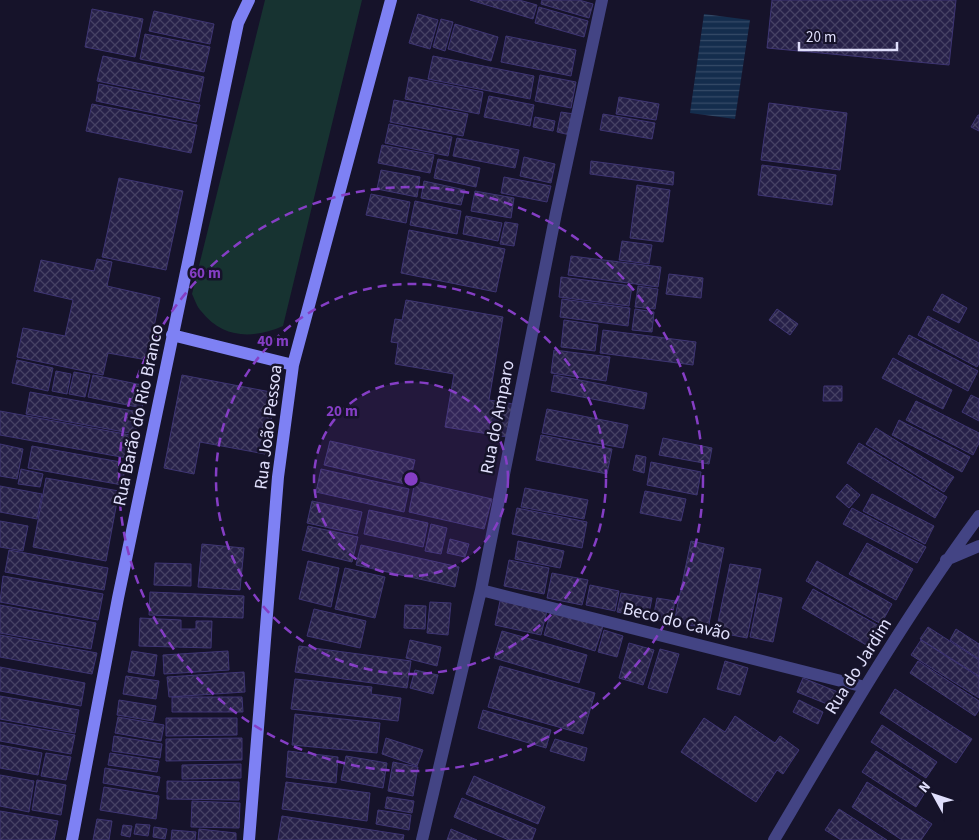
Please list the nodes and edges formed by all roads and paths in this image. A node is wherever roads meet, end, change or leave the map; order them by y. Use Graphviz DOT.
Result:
graph roads {
  1 [pos="249,0"];
  2 [pos="391,0"];
  3 [pos="602,0"];
  4 [pos="172,335"];
  5 [pos="293,365"];
  6 [pos="979,516"];
  7 [pos="979,546"];
  8 [pos="946,560"];
  9 [pos="481,590"];
  10 [pos="865,687"];
  11 [pos="72,840"];
  12 [pos="249,840"];
  13 [pos="422,840"];
  14 [pos="774,840"];
  1 -- 4 [label="main road, Rua Barão do Rio Branco"];
  2 -- 5 [label="main road, Rua João Pessoa"];
  3 -- 9 [label="street, Rua do Amparo"];
  4 -- 5 [label="main road"];
  4 -- 11 [label="main road, Rua Barão do Rio Branco"];
  5 -- 12 [label="main road, Rua João Pessoa"];
  6 -- 8 [label="street, Rua do Jardim"];
  7 -- 8 [label="street"];
  8 -- 10 [label="street, Rua do Jardim"];
  9 -- 10 [label="street, Beco do Cavão"];
  9 -- 13 [label="street, Rua do Amparo"];
  10 -- 14 [label="street, Rua do Jardim"];
}
